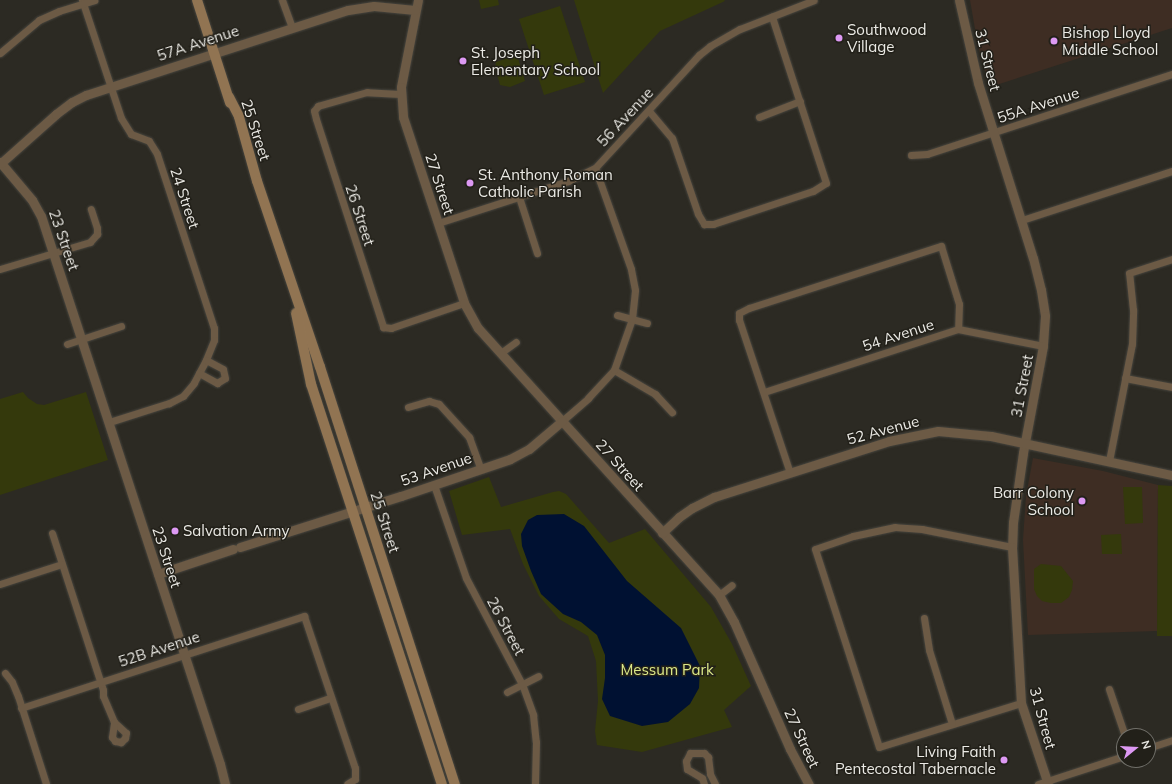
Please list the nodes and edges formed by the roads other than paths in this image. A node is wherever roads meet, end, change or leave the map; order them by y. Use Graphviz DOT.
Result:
graph roads {
  1 [pos="94,0"];
  2 [pos="282,0"];
  3 [pos="418,0"];
  4 [pos="814,0"];
  5 [pos="959,0"];
  6 [pos="198,1"];
  7 [pos="82,2"];
  8 [pos="416,10"];
  9 [pos="772,18"];
  10 [pos="292,28"];
  11 [pos="214,52"];
  12 [pos="0,53"];
  13 [pos="1172,74"];
  14 [pos="110,86"];
  15 [pos="400,94"];
  16 [pos="800,101"];
  17 [pos="649,111"];
  18 [pos="759,117"];
  19 [pos="994,133"];
  20 [pos="911,155"];
  21 [pos="1,163"];
  22 [pos="595,168"];
  23 [pos="1172,171"];
  24 [pos="519,197"];
  25 [pos="91,209"];
  26 [pos="1022,220"];
  27 [pos="438,223"];
  28 [pos="54,253"];
  29 [pos="537,253"];
  30 [pos="1172,259"];
  31 [pos="0,269"];
  32 [pos="287,270"];
  33 [pos="464,303"];
  34 [pos="617,315"];
  35 [pos="632,319"];
  36 [pos="647,323"];
  37 [pos="121,326"];
  38 [pos="958,330"];
  39 [pos="81,339"];
  40 [pos="516,342"];
  41 [pos="67,344"];
  42 [pos="1043,346"];
  43 [pos="502,352"];
  44 [pos="206,360"];
  45 [pos="614,370"];
  46 [pos="199,373"];
  47 [pos="1125,378"];
  48 [pos="1172,387"];
  49 [pos="764,392"];
  50 [pos="408,407"];
  51 [pos="672,412"];
  52 [pos="562,421"];
  53 [pos="109,422"];
  54 [pos="1025,444"];
  55 [pos="1108,461"];
  56 [pos="480,468"];
  57 [pos="790,473"];
  58 [pos="1172,475"];
  59 [pos="434,484"];
  60 [pos="364,508"];
  61 [pos="353,511"];
  62 [pos="52,533"];
  63 [pos="662,533"];
  64 [pos="1012,547"];
  65 [pos="62,564"];
  66 [pos="158,574"];
  67 [pos="0,584"];
  68 [pos="732,585"];
  69 [pos="719,595"];
  70 [pos="924,618"];
  71 [pos="184,655"];
  72 [pos="5,673"];
  73 [pos="538,676"];
  74 [pos="100,682"];
  75 [pos="522,684"];
  76 [pos="1109,689"];
  77 [pos="507,692"];
  78 [pos="330,698"];
  79 [pos="1021,703"];
  80 [pos="22,708"];
  81 [pos="298,709"];
  82 [pos="113,719"];
  83 [pos="952,724"];
  84 [pos="1122,728"];
  85 [pos="1172,740"];
  86 [pos="1156,745"];
  87 [pos="1116,759"];
  88 [pos="710,774"];
  89 [pos="703,781"];
  90 [pos="807,783"];
  91 [pos="1044,783"];
  92 [pos="46,784"];
  93 [pos="225,784"];
  94 [pos="347,784"];
  95 [pos="442,784"];
  96 [pos="455,784"];
  97 [pos="535,784"];
  98 [pos="715,784"];
  1 -- 7 [label="street"];
  2 -- 10 [label="street"];
  3 -- 8 [label="street"];
  4 -- 9 [label="street, 56 Avenue"];
  5 -- 19 [label="street, 31 Street"];
  6 -- 11 [label="main road, 25 Street"];
  7 -- 12 [label="street"];
  7 -- 14 [label="street, 24 Street"];
  8 -- 10 [label="street, 57A Avenue"];
  8 -- 15 [label="street, 27 Street"];
  9 -- 16 [label="street"];
  9 -- 17 [label="street, 56 Avenue"];
  10 -- 11 [label="street, 57A Avenue"];
  11 -- 14 [label="street, 57A Avenue"];
  11 -- 32 [label="main road, 25 Street"];
  13 -- 19 [label="street, 55A Avenue"];
  14 -- 21 [label="street, 57A Avenue"];
  14 -- 44 [label="street, 24 Street"];
  15 -- 27 [label="street, 27 Street"];
  15 -- 33 [label="street, 26 Street"];
  16 -- 17 [label="street"];
  16 -- 18 [label="street"];
  17 -- 22 [label="street, 56 Avenue"];
  19 -- 20 [label="street, 55A Avenue"];
  19 -- 26 [label="street, 31 Street"];
  21 -- 28 [label="street, 23 Street"];
  22 -- 24 [label="street, 56 Avenue"];
  22 -- 35 [label="street"];
  23 -- 26 [label="street"];
  24 -- 27 [label="street, 56 Avenue"];
  24 -- 29 [label="street"];
  25 -- 28 [label="street"];
  26 -- 42 [label="street, 31 Street"];
  27 -- 33 [label="street, 27 Street"];
  28 -- 31 [label="street"];
  28 -- 39 [label="street, 23 Street"];
  30 -- 47 [label="street"];
  32 -- 60 [label="main road, 25 Street"];
  32 -- 61 [label="main road, 25 Street"];
  33 -- 43 [label="street, 27 Street"];
  34 -- 35 [label="street"];
  35 -- 36 [label="street"];
  35 -- 45 [label="street"];
  37 -- 39 [label="street"];
  38 -- 42 [label="street, 54 Avenue"];
  38 -- 49 [label="street, 54 Avenue"];
  38 -- 49 [label="street"];
  39 -- 41 [label="street"];
  39 -- 53 [label="street, 23 Street"];
  40 -- 43 [label="street"];
  42 -- 54 [label="street, 31 Street"];
  43 -- 52 [label="street, 27 Street"];
  44 -- 46 [label="street"];
  44 -- 46 [label="street"];
  45 -- 51 [label="street"];
  45 -- 52 [label="street, 53 Avenue"];
  46 -- 53 [label="street"];
  47 -- 48 [label="street"];
  47 -- 55 [label="street"];
  49 -- 57 [label="street"];
  50 -- 56 [label="street"];
  52 -- 56 [label="street, 53 Avenue"];
  52 -- 63 [label="street, 27 Street"];
  53 -- 66 [label="street, 23 Street"];
  54 -- 55 [label="street, 52 Avenue"];
  54 -- 57 [label="street, 52 Avenue"];
  54 -- 64 [label="street, 31 Street"];
  55 -- 58 [label="street, 52 Avenue"];
  56 -- 59 [label="street, 53 Avenue"];
  57 -- 63 [label="street, 52 Avenue"];
  59 -- 60 [label="street, 53 Avenue"];
  59 -- 75 [label="street, 26 Street"];
  60 -- 61 [label="street, 53 Avenue"];
  60 -- 96 [label="main road, 25 Street"];
  61 -- 66 [label="street, 53 Avenue"];
  61 -- 95 [label="main road, 25 Street"];
  62 -- 65 [label="street"];
  63 -- 69 [label="street, 27 Street"];
  64 -- 79 [label="street, 31 Street"];
  64 -- 83 [label="street"];
  65 -- 67 [label="street"];
  65 -- 74 [label="street"];
  66 -- 71 [label="street, 23 Street"];
  68 -- 69 [label="street"];
  69 -- 90 [label="street, 27 Street"];
  70 -- 83 [label="street"];
  71 -- 74 [label="street, 52B Avenue"];
  71 -- 78 [label="street, 52B Avenue"];
  71 -- 93 [label="street, 23 Street"];
  72 -- 80 [label="street"];
  73 -- 75 [label="street"];
  74 -- 80 [label="street, 52B Avenue"];
  74 -- 82 [label="street"];
  75 -- 77 [label="street"];
  75 -- 97 [label="street, 26 Street"];
  76 -- 84 [label="street"];
  78 -- 81 [label="street"];
  78 -- 94 [label="street"];
  79 -- 83 [label="street"];
  79 -- 91 [label="street, 31 Street"];
  80 -- 92 [label="street"];
  85 -- 86 [label="street"];
  87 -- 91 [label="street"];
  88 -- 89 [label="street"];
  88 -- 89 [label="street"];
  88 -- 98 [label="street"];
}
